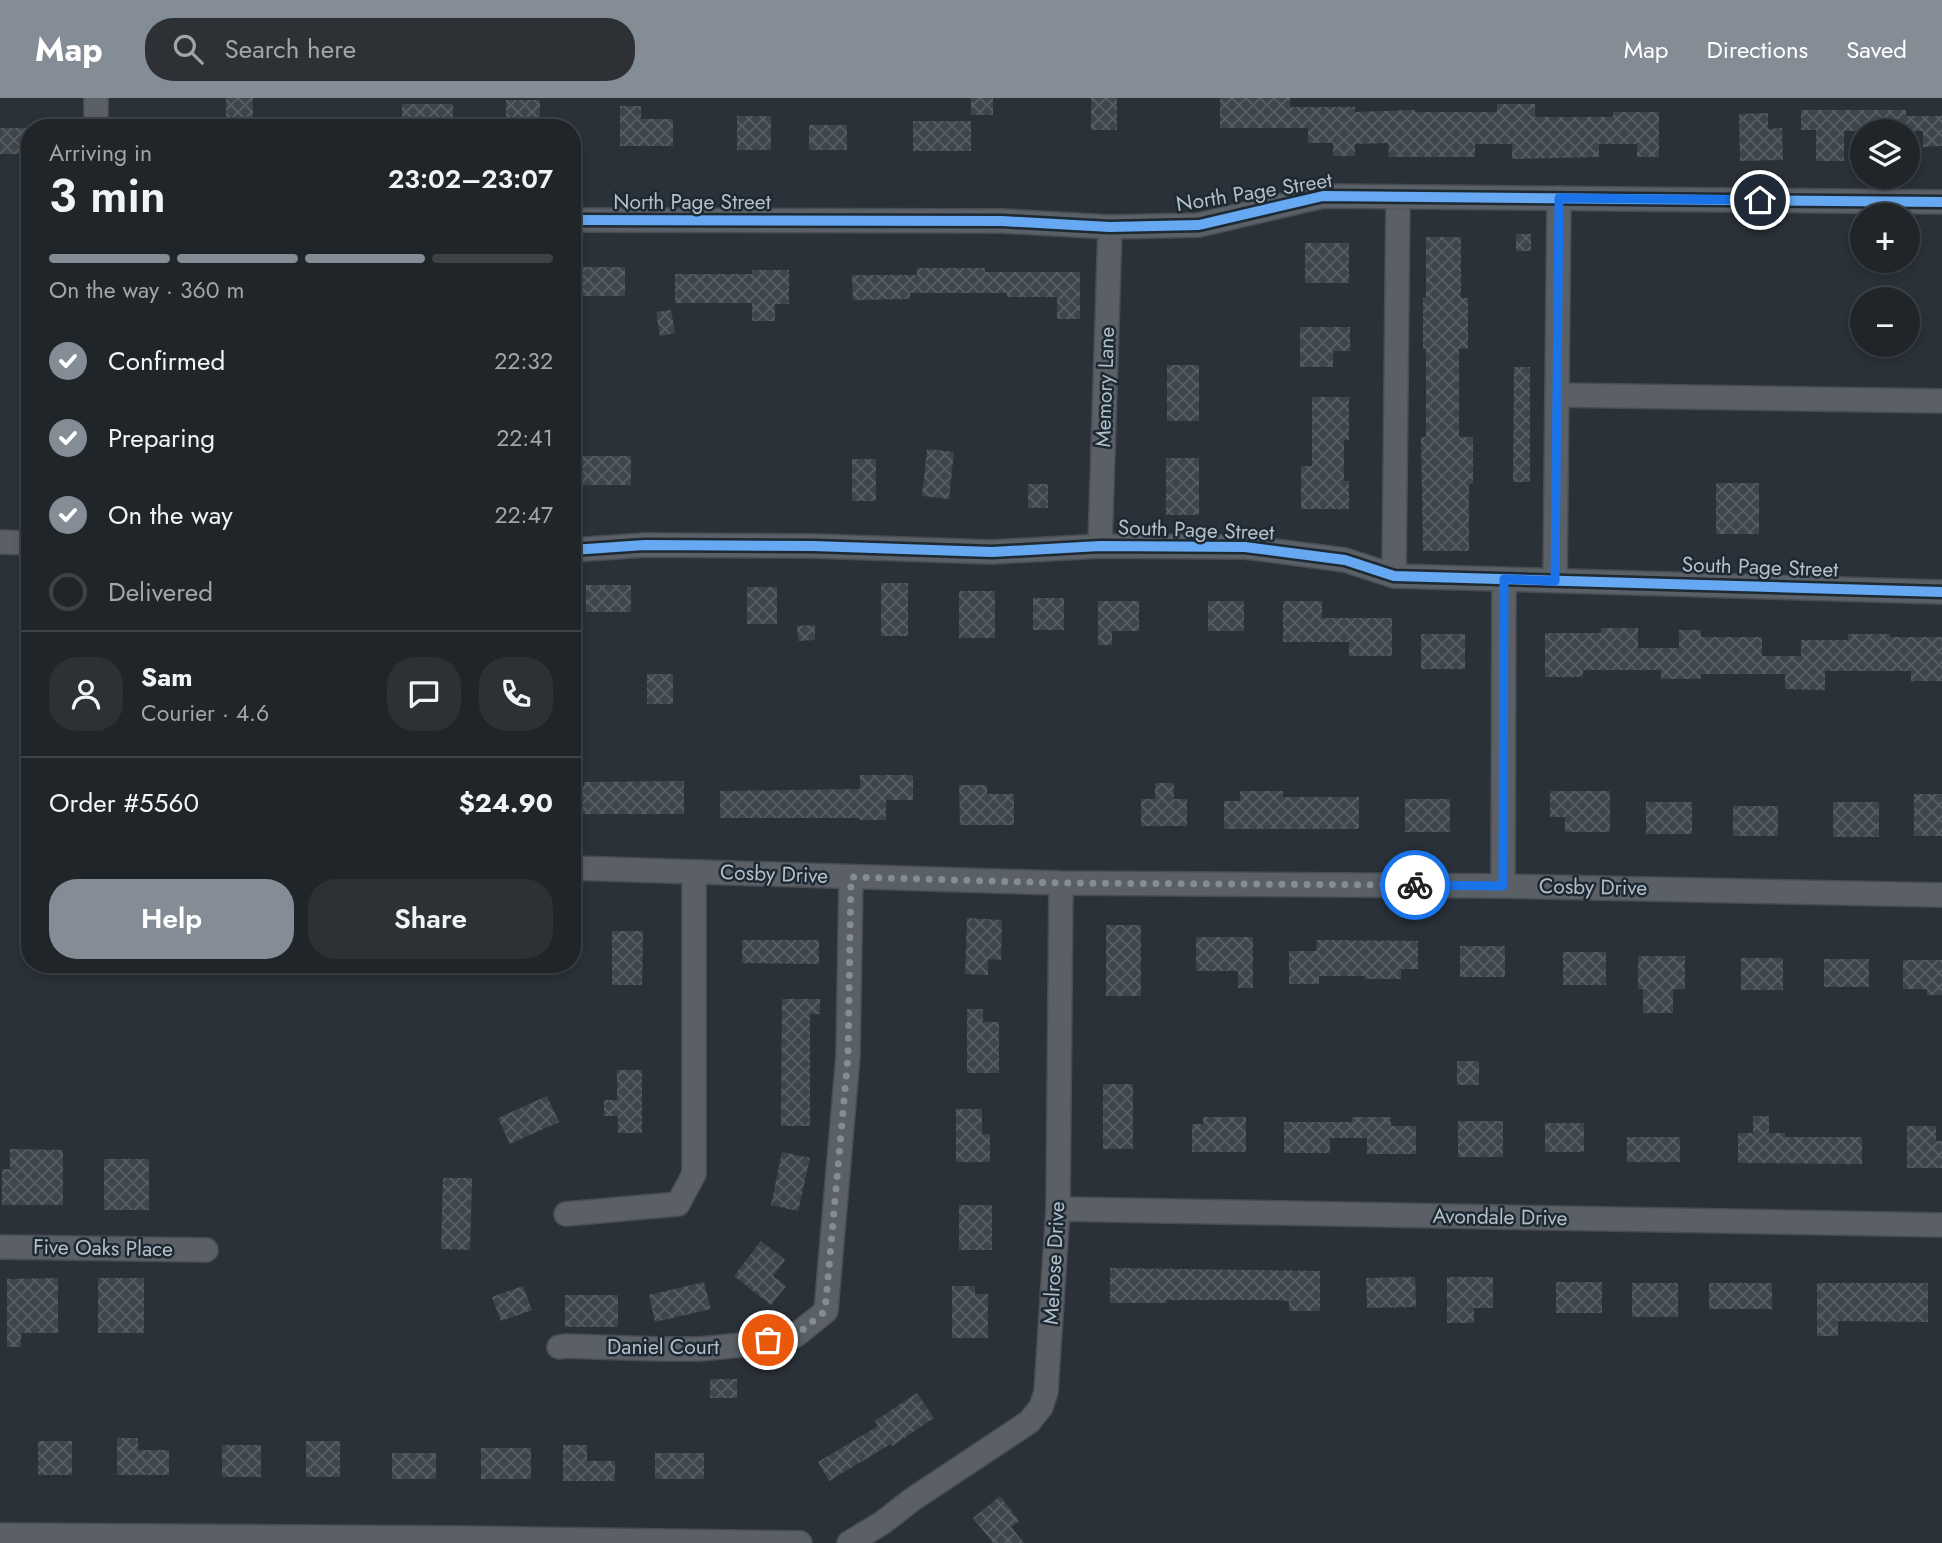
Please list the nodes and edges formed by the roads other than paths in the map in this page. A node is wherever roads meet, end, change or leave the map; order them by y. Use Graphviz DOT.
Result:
graph roads {
  1 [pos="96,98"];
  2 [pos="96,119"];
  3 [pos="1398,197"];
  4 [pos="1559,198"];
  5 [pos="1942,201"];
  6 [pos="581,220"];
  7 [pos="1110,227"];
  8 [pos="1557,395"];
  9 [pos="1942,401"];
  10 [pos="0,542"];
  11 [pos="21,543"];
  12 [pos="1100,546"];
  13 [pos="581,549"];
  14 [pos="1394,576"];
  15 [pos="1504,579"];
  16 [pos="1555,581"];
  17 [pos="1942,592"];
  18 [pos="581,868"];
  19 [pos="694,872"];
  20 [pos="851,877"];
  21 [pos="1061,883"];
  22 [pos="1503,886"];
  23 [pos="1942,895"];
  24 [pos="1058,1209"];
  25 [pos="566,1214"];
  26 [pos="1942,1226"];
  27 [pos="0,1247"];
  28 [pos="206,1250"];
  29 [pos="559,1348"];
  30 [pos="0,1537"];
  31 [pos="5,1543"];
  32 [pos="800,1543"];
  33 [pos="849,1543"];
  1 -- 2 [label="street"];
  3 -- 4 [label="street, North Page Street"];
  3 -- 7 [label="street, North Page Street"];
  3 -- 14 [label="street"];
  4 -- 5 [label="street, North Page Street"];
  4 -- 8 [label="street"];
  6 -- 7 [label="street, North Page Street"];
  7 -- 12 [label="street, Memory Lane"];
  8 -- 9 [label="street"];
  8 -- 16 [label="street"];
  10 -- 11 [label="street"];
  12 -- 13 [label="street, South Page Street"];
  12 -- 14 [label="street, South Page Street"];
  14 -- 15 [label="street, South Page Street"];
  15 -- 16 [label="street, South Page Street"];
  15 -- 22 [label="street"];
  16 -- 17 [label="street, South Page Street"];
  18 -- 19 [label="street, Cosby Drive"];
  19 -- 20 [label="street, Cosby Drive"];
  19 -- 25 [label="street"];
  20 -- 21 [label="street, Cosby Drive"];
  20 -- 29 [label="street, Daniel Court"];
  21 -- 22 [label="street, Cosby Drive"];
  21 -- 24 [label="street, Melrose Drive"];
  22 -- 23 [label="street, Cosby Drive"];
  24 -- 26 [label="street, Avondale Drive"];
  24 -- 33 [label="street, Melrose Drive"];
  27 -- 28 [label="street, Five Oaks Place"];
  30 -- 31 [label="street"];
  30 -- 32 [label="street"];
}
